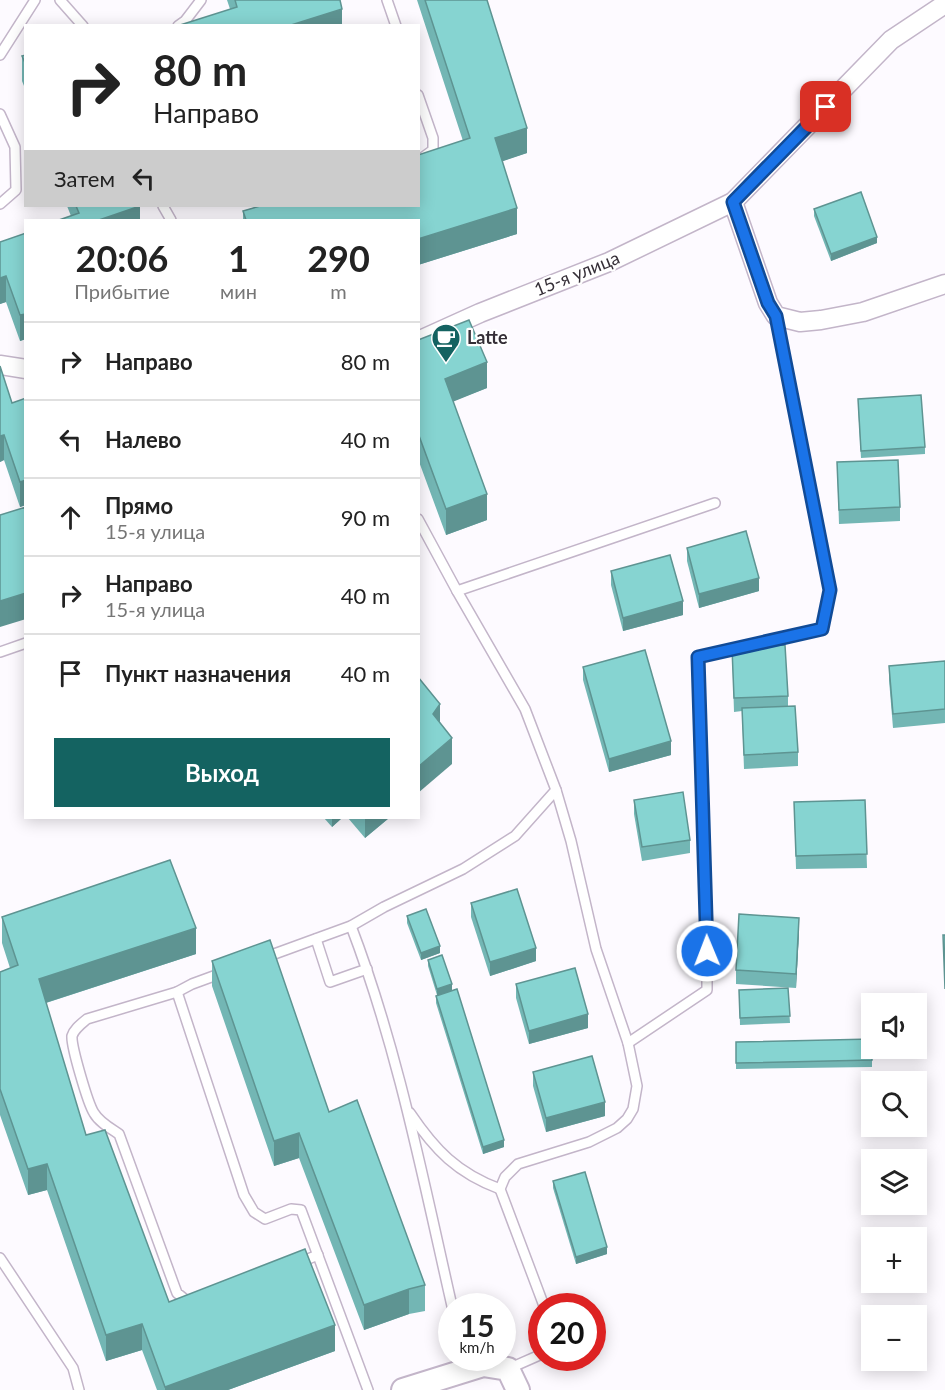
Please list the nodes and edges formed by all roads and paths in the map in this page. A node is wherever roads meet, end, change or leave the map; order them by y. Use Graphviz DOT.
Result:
graph roads {
  1 [pos="35,0"];
  2 [pos="60,0"];
  3 [pos="201,0"];
  4 [pos="387,0"];
  5 [pos="945,4"];
  6 [pos="80,24"];
  7 [pos="181,24"];
  8 [pos="395,24"];
  9 [pos="0,55"];
  10 [pos="420,100"];
  11 [pos="0,114"];
  12 [pos="420,160"];
  13 [pos="733,202"];
  14 [pos="0,204"];
  15 [pos="945,284"];
  16 [pos="776,316"];
  17 [pos="420,340"];
  18 [pos="0,365"];
  19 [pos="24,369"];
  20 [pos="715,503"];
  21 [pos="420,523"];
  22 [pos="457,591"];
  23 [pos="24,644"];
  24 [pos="0,652"];
  25 [pos="556,790"];
  26 [pos="351,926"];
  27 [pos="316,939"];
  28 [pos="260,959"];
  29 [pos="237,968"];
  30 [pos="367,969"];
  31 [pos="177,992"];
  32 [pos="628,1042"];
  33 [pos="407,1108"];
  34 [pos="500,1189"];
  35 [pos="318,1256"];
  36 [pos="0,1258"];
  37 [pos="285,1268"];
  38 [pos="449,1293"];
  39 [pos="539,1293"];
  40 [pos="207,1295"];
  41 [pos="448,1371"];
  42 [pos="509,1371"];
  43 [pos="79,1390"];
  44 [pos="368,1390"];
  45 [pos="403,1390"];
  46 [pos="518,1390"];
  1 -- 9 [label="lane"];
  2 -- 6 [label="lane"];
  3 -- 7 [label="lane"];
  4 -- 8 [label="lane"];
  5 -- 13 [label="street, 15-я улица"];
  10 -- 12 [label="lane"];
  11 -- 14 [label="lane"];
  13 -- 16 [label="street"];
  13 -- 17 [label="street, 15-я улица"];
  15 -- 16 [label="street"];
  16 -- 32 [label="lane"];
  18 -- 19 [label="street"];
  20 -- 22 [label="lane"];
  21 -- 22 [label="lane"];
  22 -- 25 [label="lane"];
  23 -- 24 [label="lane"];
  25 -- 26 [label="lane"];
  25 -- 32 [label="lane"];
  26 -- 27 [label="lane"];
  26 -- 30 [label="lane"];
  27 -- 28 [label="lane"];
  27 -- 30 [label="lane"];
  29 -- 31 [label="lane"];
  30 -- 33 [label="lane"];
  31 -- 35 [label="lane"];
  31 -- 40 [label="lane"];
  32 -- 34 [label="lane"];
  33 -- 34 [label="lane"];
  33 -- 38 [label="lane"];
  34 -- 39 [label="lane"];
  35 -- 37 [label="lane"];
  35 -- 44 [label="lane"];
  36 -- 43 [label="lane"];
  41 -- 45 [label="street"];
  42 -- 46 [label="street"];
}
